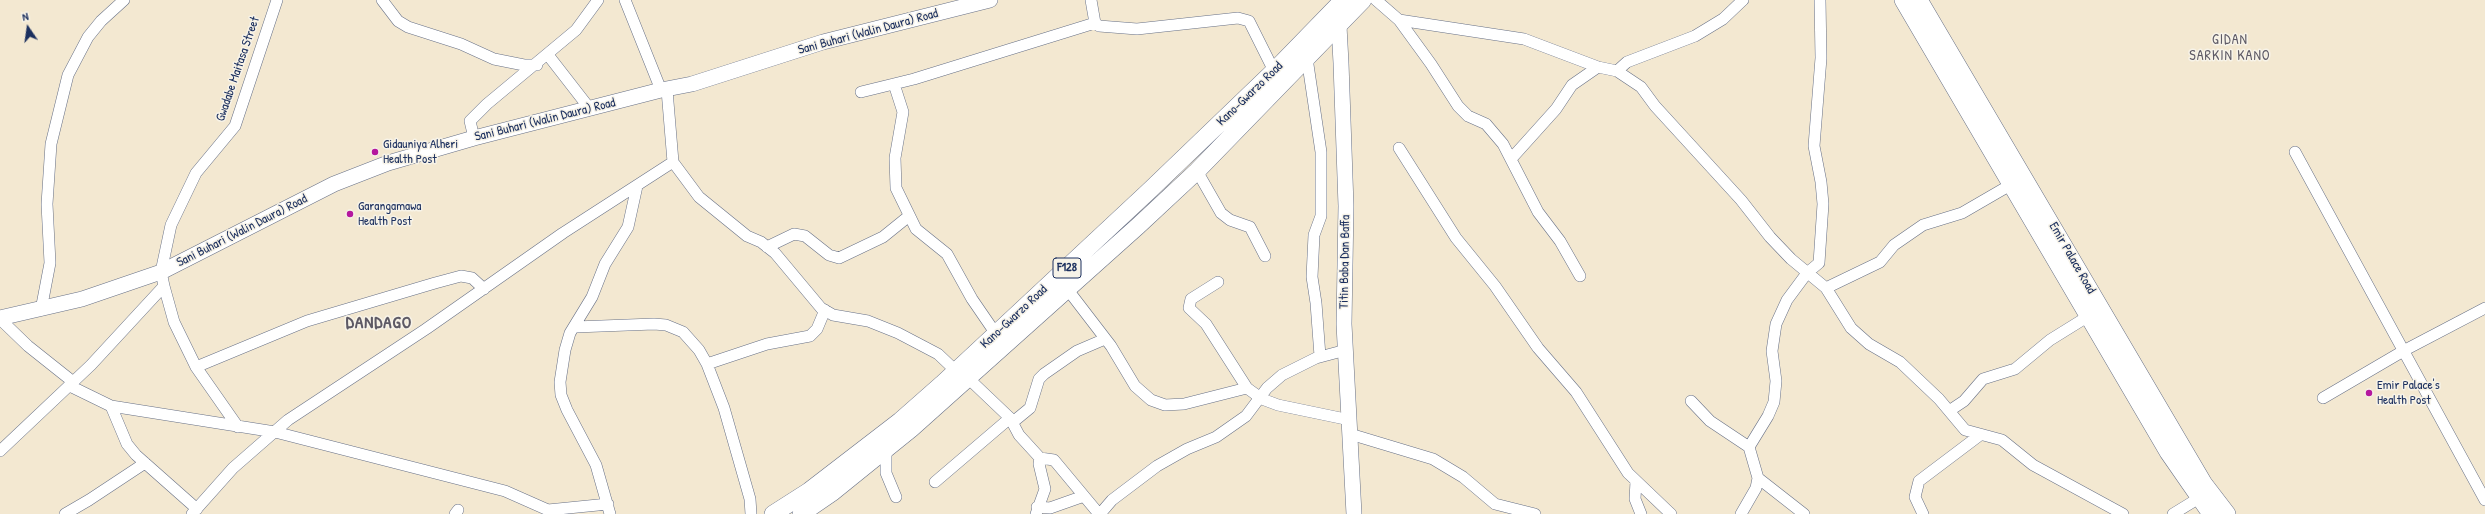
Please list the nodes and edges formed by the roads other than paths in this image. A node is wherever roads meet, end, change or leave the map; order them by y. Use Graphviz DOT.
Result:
graph roads {
  1 [pos="124,0"];
  2 [pos="277,0"];
  3 [pos="382,0"];
  4 [pos="598,0"];
  5 [pos="625,0"];
  6 [pos="990,0"];
  7 [pos="1091,0"];
  8 [pos="1343,0"];
  9 [pos="1743,0"];
  10 [pos="1820,0"];
  11 [pos="1903,0"];
  12 [pos="1919,0"];
  13 [pos="1364,1"];
  14 [pos="1335,19"];
  15 [pos="1399,20"];
  16 [pos="1095,23"];
  17 [pos="548,55"];
  18 [pos="1307,58"];
  19 [pos="537,65"];
  20 [pos="1598,67"];
  21 [pos="1274,71"];
  22 [pos="1617,71"];
  23 [pos="894,84"];
  24 [pos="664,90"];
  25 [pos="861,92"];
  26 [pos="590,109"];
  27 [pos="474,138"];
  28 [pos="1399,148"];
  29 [pos="2295,152"];
  30 [pos="1511,159"];
  31 [pos="673,162"];
  32 [pos="1197,170"];
  33 [pos="2012,184"];
  34 [pos="637,186"];
  35 [pos="1125,213"];
  36 [pos="908,216"];
  37 [pos="1138,226"];
  38 [pos="767,247"];
  39 [pos="1265,256"];
  40 [pos="1807,273"];
  41 [pos="1580,276"];
  42 [pos="163,279"];
  43 [pos="1218,282"];
  44 [pos="1826,288"];
  45 [pos="484,289"];
  46 [pos="1068,290"];
  47 [pos="2485,308"];
  48 [pos="41,310"];
  49 [pos="825,310"];
  50 [pos="2087,317"];
  51 [pos="0,318"];
  52 [pos="575,327"];
  53 [pos="996,334"];
  54 [pos="1105,339"];
  55 [pos="1346,350"];
  56 [pos="2405,350"];
  57 [pos="1320,356"];
  58 [pos="707,364"];
  59 [pos="196,367"];
  60 [pos="963,375"];
  61 [pos="71,383"];
  62 [pos="1247,388"];
  63 [pos="1261,397"];
  64 [pos="2323,398"];
  65 [pos="1691,401"];
  66 [pos="111,406"];
  67 [pos="1949,411"];
  68 [pos="1011,420"];
  69 [pos="238,427"];
  70 [pos="1350,427"];
  71 [pos="275,432"];
  72 [pos="1980,435"];
  73 [pos="1749,447"];
  74 [pos="886,450"];
  75 [pos="0,451"];
  76 [pos="1040,458"];
  77 [pos="145,463"];
  78 [pos="1758,478"];
  79 [pos="1636,481"];
  80 [pos="935,482"];
  81 [pos="1084,496"];
  82 [pos="896,497"];
  83 [pos="2199,498"];
  84 [pos="2485,500"];
  85 [pos="609,509"];
  86 [pos="1036,510"];
  87 [pos="194,511"];
  88 [pos="65,514"];
  89 [pos="751,514"];
  90 [pos="773,514"];
  91 [pos="801,514"];
  92 [pos="1100,514"];
  93 [pos="1354,514"];
  94 [pos="1534,514"];
  95 [pos="1641,514"];
  96 [pos="1671,514"];
  97 [pos="1742,514"];
  98 [pos="1804,514"];
  99 [pos="1923,514"];
  100 [pos="2123,514"];
  101 [pos="2173,514"];
  102 [pos="2211,514"];
  103 [pos="2227,514"];
  1 -- 48 [label="street"];
  2 -- 42 [label="street, Gwadabe Maitasa Street"];
  3 -- 19 [label="street"];
  4 -- 17 [label="street"];
  5 -- 24 [label="street"];
  6 -- 24 [label="street, Sani Buhari (Walin Daura) Road"];
  7 -- 16 [label="street"];
  8 -- 14 [label="main road, Kano-Gwarzo Road / F128"];
  9 -- 22 [label="street"];
  10 -- 40 [label="street"];
  11 -- 33 [label="main road, Emir Palace Road"];
  12 -- 103 [label="main road, Emir Palace Road"];
  13 -- 14 [label="main road, Kano-Gwarzo Road / F128"];
  13 -- 15 [label="street"];
  14 -- 18 [label="main road, Kano-Gwarzo Road / F128"];
  14 -- 21 [label="main road, Kano-Gwarzo Road / F128"];
  14 -- 55 [label="street, Titin Baba Dan Baffa"];
  15 -- 20 [label="street"];
  15 -- 30 [label="street"];
  16 -- 21 [label="street"];
  16 -- 23 [label="street"];
  17 -- 19 [label="street"];
  17 -- 26 [label="street"];
  18 -- 32 [label="main road, Kano-Gwarzo Road / F128"];
  18 -- 57 [label="street"];
  19 -- 27 [label="street"];
  20 -- 22 [label="street"];
  20 -- 30 [label="street"];
  21 -- 35 [label="main road, Kano-Gwarzo Road / F128"];
  22 -- 40 [label="street"];
  23 -- 25 [label="street"];
  23 -- 36 [label="street"];
  24 -- 26 [label="street, Sani Buhari (Walin Daura) Road"];
  24 -- 31 [label="street"];
  26 -- 27 [label="street, Sani Buhari (Walin Daura) Road"];
  27 -- 42 [label="street, Sani Buhari (Walin Daura) Road"];
  28 -- 79 [label="street"];
  29 -- 56 [label="street"];
  30 -- 41 [label="street"];
  31 -- 34 [label="street"];
  31 -- 38 [label="street"];
  32 -- 37 [label="main road, Kano-Gwarzo Road / F128"];
  32 -- 39 [label="street"];
  33 -- 44 [label="street"];
  33 -- 50 [label="main road, Emir Palace Road"];
  34 -- 45 [label="street"];
  34 -- 52 [label="street"];
  35 -- 37 [label="main road"];
  35 -- 53 [label="main road, Kano-Gwarzo Road / F128"];
  36 -- 38 [label="street"];
  36 -- 53 [label="street"];
  37 -- 46 [label="main road, Kano-Gwarzo Road / F128"];
  38 -- 49 [label="street"];
  40 -- 44 [label="street"];
  40 -- 73 [label="street"];
  42 -- 48 [label="street, Sani Buhari (Walin Daura) Road"];
  42 -- 59 [label="street"];
  42 -- 61 [label="street"];
  43 -- 62 [label="street"];
  44 -- 67 [label="street"];
  45 -- 59 [label="street"];
  45 -- 71 [label="street"];
  46 -- 54 [label="street"];
  46 -- 60 [label="main road, Kano-Gwarzo Road / F128"];
  47 -- 56 [label="street"];
  48 -- 51 [label="street, Sani Buhari (Walin Daura) Road"];
  49 -- 58 [label="street"];
  49 -- 60 [label="street"];
  50 -- 67 [label="street"];
  50 -- 83 [label="main road, Emir Palace Road"];
  51 -- 61 [label="street"];
  52 -- 58 [label="street"];
  52 -- 85 [label="street"];
  53 -- 60 [label="main road, Kano-Gwarzo Road / F128"];
  54 -- 62 [label="street"];
  54 -- 68 [label="street"];
  55 -- 57 [label="street"];
  55 -- 70 [label="street, Titin Baba Dan Baffa"];
  56 -- 64 [label="street"];
  56 -- 84 [label="street"];
  57 -- 63 [label="street"];
  58 -- 89 [label="street"];
  59 -- 69 [label="street"];
  60 -- 68 [label="street"];
  60 -- 74 [label="main road, Kano-Gwarzo Road / F128"];
  60 -- 90 [label="main road, Kano-Gwarzo Road / F128"];
  61 -- 66 [label="street"];
  61 -- 75 [label="street"];
  62 -- 63 [label="street"];
  63 -- 70 [label="street"];
  63 -- 92 [label="street"];
  65 -- 73 [label="street"];
  66 -- 69 [label="street"];
  66 -- 77 [label="street"];
  67 -- 72 [label="street"];
  68 -- 76 [label="street"];
  68 -- 80 [label="street"];
  69 -- 71 [label="street"];
  70 -- 93 [label="street, Titin Baba Dan Baffa"];
  70 -- 94 [label="street"];
  71 -- 85 [label="street"];
  71 -- 87 [label="street"];
  72 -- 99 [label="street"];
  72 -- 100 [label="street"];
  73 -- 78 [label="street"];
  74 -- 82 [label="street"];
  74 -- 91 [label="main road, Kano-Gwarzo Road / F128"];
  76 -- 81 [label="street"];
  76 -- 86 [label="street"];
  77 -- 87 [label="street"];
  77 -- 88 [label="street"];
  78 -- 97 [label="street"];
  78 -- 98 [label="street"];
  79 -- 95 [label="street"];
  79 -- 96 [label="street"];
  81 -- 86 [label="street"];
  81 -- 92 [label="street"];
  83 -- 101 [label="street"];
  83 -- 102 [label="main road, Emir Palace Road"];
}
